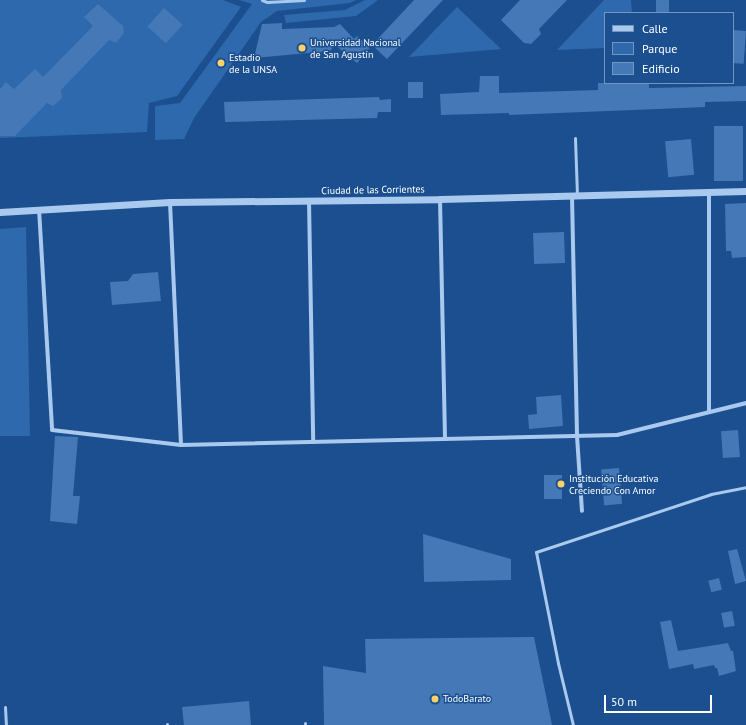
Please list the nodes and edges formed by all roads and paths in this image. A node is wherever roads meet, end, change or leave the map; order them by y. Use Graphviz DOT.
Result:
graph roads {
  1 [pos="262,0"];
  2 [pos="304,0"];
  3 [pos="575,138"];
  4 [pos="746,191"];
  5 [pos="709,192"];
  6 [pos="574,196"];
  7 [pos="440,199"];
  8 [pos="309,201"];
  9 [pos="170,202"];
  10 [pos="39,209"];
  11 [pos="0,212"];
  12 [pos="746,403"];
  13 [pos="709,411"];
  14 [pos="577,436"];
  15 [pos="445,439"];
  16 [pos="313,442"];
  17 [pos="180,445"];
  18 [pos="746,487"];
  19 [pos="582,511"];
  20 [pos="5,707"];
  21 [pos="6,725"];
  22 [pos="573,725"];
  1 -- 2 [label="lane"];
  3 -- 6 [label="lane"];
  4 -- 5 [label="street, Ciudad de las Corrientes"];
  5 -- 6 [label="street, Ciudad de las Corrientes"];
  5 -- 13 [label="street"];
  6 -- 7 [label="street, Ciudad de las Corrientes"];
  6 -- 14 [label="street"];
  7 -- 8 [label="street, Ciudad de las Corrientes"];
  7 -- 15 [label="street"];
  8 -- 9 [label="street, Ciudad de las Corrientes"];
  8 -- 16 [label="street"];
  9 -- 10 [label="street, Ciudad de las Corrientes"];
  9 -- 17 [label="street"];
  10 -- 11 [label="street, Ciudad de las Corrientes"];
  10 -- 17 [label="street"];
  12 -- 13 [label="street"];
  13 -- 14 [label="street"];
  14 -- 15 [label="street"];
  14 -- 19 [label="street"];
  15 -- 16 [label="street"];
  16 -- 17 [label="street"];
  18 -- 22 [label="lane"];
  20 -- 21 [label="lane"];
}
